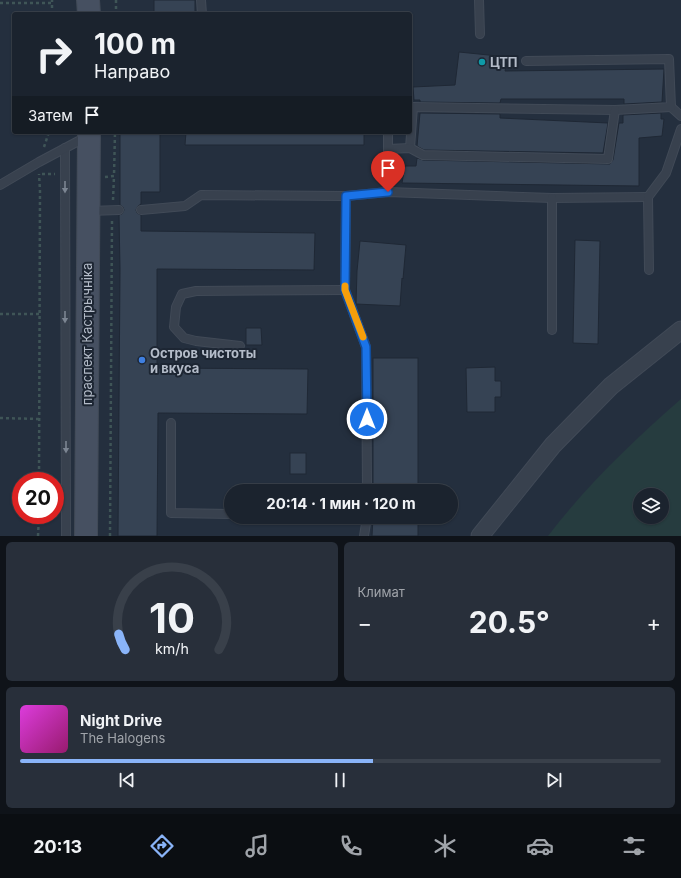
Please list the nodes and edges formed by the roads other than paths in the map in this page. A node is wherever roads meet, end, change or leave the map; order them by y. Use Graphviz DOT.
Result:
graph roads {
  1 [pos="88,0"];
  2 [pos="201,0"];
  3 [pos="479,0"];
  4 [pos="89,12"];
  5 [pos="202,12"];
  6 [pos="480,34"];
  7 [pos="526,61"];
  8 [pos="671,107"];
  9 [pos="615,110"];
  10 [pos="681,116"];
  11 [pos="412,121"];
  12 [pos="681,130"];
  13 [pos="89,134"];
  14 [pos="388,134"];
  15 [pos="411,134"];
  16 [pos="65,148"];
  17 [pos="410,148"];
  18 [pos="388,150"];
  19 [pos="0,185"];
  20 [pos="388,192"];
  21 [pos="346,196"];
  22 [pos="648,197"];
  23 [pos="552,198"];
  24 [pos="116,210"];
  25 [pos="141,210"];
  26 [pos="88,211"];
  27 [pos="649,270"];
  28 [pos="345,290"];
  29 [pos="552,330"];
  30 [pos="681,330"];
  31 [pos="240,346"];
  32 [pos="171,423"];
  33 [pos="367,484"];
  34 [pos="224,514"];
  35 [pos="366,524"];
  36 [pos="66,536"];
  37 [pos="86,536"];
  38 [pos="364,536"];
  39 [pos="480,536"];
  1 -- 4 [label="main road"];
  2 -- 5 [label="lane"];
  3 -- 6 [label="lane"];
  7 -- 8 [label="lane"];
  8 -- 9 [label="lane"];
  8 -- 10 [label="lane"];
  9 -- 11 [label="lane"];
  9 -- 17 [label="lane"];
  12 -- 22 [label="lane"];
  13 -- 16 [label="lane"];
  13 -- 26 [label="main road, праспект Кастрычніка"];
  14 -- 18 [label="lane"];
  15 -- 17 [label="lane"];
  16 -- 19 [label="lane"];
  16 -- 36 [label="lane, one-way"];
  17 -- 18 [label="lane"];
  18 -- 20 [label="lane"];
  20 -- 21 [label="lane"];
  20 -- 23 [label="lane"];
  21 -- 25 [label="lane"];
  21 -- 28 [label="lane"];
  22 -- 23 [label="lane"];
  22 -- 27 [label="lane"];
  23 -- 29 [label="lane"];
  24 -- 26 [label="lane"];
  26 -- 37 [label="main road, праспект Кастрычніка"];
  28 -- 31 [label="lane"];
  28 -- 33 [label="lane"];
  30 -- 39 [label="street"];
  32 -- 34 [label="lane"];
  35 -- 38 [label="lane"];
}
